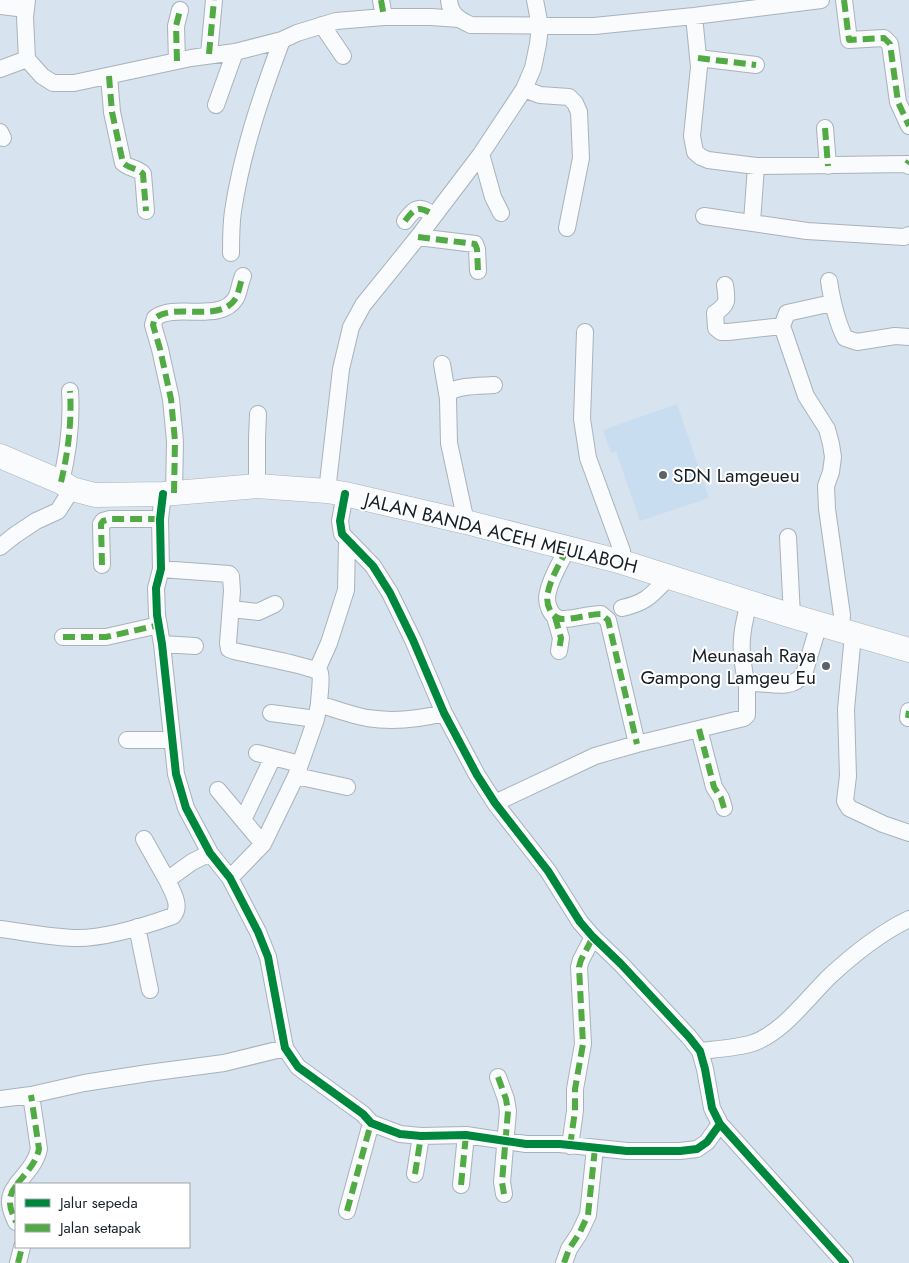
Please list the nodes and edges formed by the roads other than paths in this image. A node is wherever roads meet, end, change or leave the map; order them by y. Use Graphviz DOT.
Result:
graph roads {
  1 [pos="214,0"];
  2 [pos="381,0"];
  3 [pos="535,0"];
  4 [pos="821,0"];
  5 [pos="844,0"];
  6 [pos="27,5"];
  7 [pos="0,6"];
  8 [pos="450,6"];
  9 [pos="180,10"];
  10 [pos="384,16"];
  11 [pos="694,16"];
  12 [pos="322,25"];
  13 [pos="533,26"];
  14 [pos="282,40"];
  15 [pos="235,52"];
  16 [pos="209,54"];
  17 [pos="343,56"];
  18 [pos="698,58"];
  19 [pos="27,59"];
  20 [pos="177,61"];
  21 [pos="756,65"];
  22 [pos="0,69"];
  23 [pos="109,76"];
  24 [pos="524,89"];
  25 [pos="216,105"];
  26 [pos="909,126"];
  27 [pos="824,128"];
  28 [pos="481,154"];
  29 [pos="908,164"];
  30 [pos="756,166"];
  31 [pos="828,166"];
  32 [pos="146,211"];
  33 [pos="501,213"];
  34 [pos="431,214"];
  35 [pos="704,216"];
  36 [pos="405,221"];
  37 [pos="752,222"];
  38 [pos="566,228"];
  39 [pos="909,235"];
  40 [pos="418,237"];
  41 [pos="231,254"];
  42 [pos="478,272"];
  43 [pos="242,276"];
  44 [pos="829,281"];
  45 [pos="725,285"];
  46 [pos="832,303"];
  47 [pos="782,326"];
  48 [pos="585,332"];
  49 [pos="909,337"];
  50 [pos="442,364"];
  51 [pos="494,385"];
  52 [pos="70,391"];
  53 [pos="448,394"];
  54 [pos="258,414"];
  55 [pos="0,456"];
  56 [pos="67,486"];
  57 [pos="257,486"];
  58 [pos="336,493"];
  59 [pos="169,494"];
  60 [pos="160,519"];
  61 [pos="466,522"];
  62 [pos="788,537"];
  63 [pos="347,541"];
  64 [pos="0,547"];
  65 [pos="567,549"];
  66 [pos="622,562"];
  67 [pos="102,565"];
  68 [pos="160,569"];
  69 [pos="669,577"];
  70 [pos="749,603"];
  71 [pos="275,604"];
  72 [pos="622,608"];
  73 [pos="231,609"];
  74 [pos="792,616"];
  75 [pos="555,617"];
  76 [pos="819,624"];
  77 [pos="159,625"];
  78 [pos="847,633"];
  79 [pos="63,637"];
  80 [pos="162,644"];
  81 [pos="195,646"];
  82 [pos="909,650"];
  83 [pos="559,651"];
  84 [pos="317,670"];
  85 [pos="747,687"];
  86 [pos="317,712"];
  87 [pos="271,713"];
  88 [pos="444,713"];
  89 [pos="699,729"];
  90 [pos="127,740"];
  91 [pos="172,740"];
  92 [pos="637,744"];
  93 [pos="298,770"];
  94 [pos="347,787"];
  95 [pos="218,790"];
  96 [pos="496,803"];
  97 [pos="724,808"];
  98 [pos="243,820"];
  99 [pos="909,833"];
  100 [pos="144,839"];
  101 [pos="263,844"];
  102 [pos="210,853"];
  103 [pos="230,878"];
  104 [pos="167,880"];
  105 [pos="909,919"];
  106 [pos="137,926"];
  107 [pos="0,929"];
  108 [pos="593,937"];
  109 [pos="150,990"];
  110 [pos="285,1048"];
  111 [pos="700,1051"];
  112 [pos="498,1077"];
  113 [pos="31,1095"];
  114 [pos="0,1098"];
  115 [pos="371,1123"];
  116 [pos="720,1124"];
  117 [pos="466,1135"];
  118 [pos="422,1136"];
  119 [pos="506,1142"];
  120 [pos="570,1146"];
  121 [pos="595,1148"];
  122 [pos="415,1174"];
  123 [pos="18,1183"];
  124 [pos="461,1185"];
  125 [pos="15,1188"];
  126 [pos="504,1194"];
  127 [pos="347,1211"];
  128 [pos="15,1219"];
  129 [pos="22,1248"];
  130 [pos="18,1263"];
  131 [pos="564,1263"];
  132 [pos="845,1263"];
  1 -- 16 [label="street"];
  2 -- 10 [label="street"];
  3 -- 13 [label="street"];
  4 -- 11 [label="street"];
  5 -- 26 [label="street"];
  6 -- 7 [label="street"];
  6 -- 19 [label="street"];
  8 -- 10 [label="street"];
  8 -- 13 [label="street"];
  9 -- 20 [label="street"];
  10 -- 12 [label="street"];
  11 -- 13 [label="street"];
  11 -- 18 [label="street"];
  12 -- 14 [label="street"];
  12 -- 17 [label="street"];
  13 -- 24 [label="street"];
  14 -- 15 [label="street"];
  14 -- 41 [label="street"];
  15 -- 16 [label="street"];
  15 -- 25 [label="street"];
  16 -- 20 [label="street"];
  18 -- 21 [label="street"];
  18 -- 30 [label="street"];
  19 -- 22 [label="street"];
  19 -- 23 [label="street"];
  20 -- 23 [label="street"];
  23 -- 32 [label="street"];
  24 -- 28 [label="street"];
  24 -- 38 [label="street"];
  27 -- 31 [label="street"];
  28 -- 33 [label="street"];
  28 -- 34 [label="street"];
  29 -- 31 [label="street"];
  30 -- 31 [label="street"];
  30 -- 37 [label="street"];
  34 -- 36 [label="street"];
  34 -- 40 [label="street"];
  35 -- 37 [label="street"];
  37 -- 39 [label="street"];
  40 -- 42 [label="street"];
  40 -- 58 [label="street"];
  43 -- 59 [label="street"];
  44 -- 46 [label="street"];
  45 -- 47 [label="street"];
  46 -- 47 [label="street"];
  46 -- 49 [label="street"];
  47 -- 78 [label="street"];
  48 -- 66 [label="street"];
  50 -- 53 [label="street"];
  51 -- 53 [label="street"];
  52 -- 56 [label="street"];
  53 -- 61 [label="street"];
  54 -- 57 [label="street"];
  55 -- 56 [label="highway, JALAN BANDA ACEH MEULABOH"];
  56 -- 59 [label="highway, JALAN BANDA ACEH MEULABOH"];
  56 -- 64 [label="street"];
  57 -- 58 [label="highway, JALAN BANDA ACEH MEULABOH"];
  57 -- 59 [label="highway, JALAN BANDA ACEH MEULABOH"];
  58 -- 61 [label="highway, JALAN BANDA ACEH MEULABOH"];
  58 -- 63 [label="street"];
  59 -- 60 [label="street"];
  60 -- 67 [label="street"];
  60 -- 68 [label="street"];
  61 -- 65 [label="highway, JALAN BANDA ACEH MEULABOH"];
  62 -- 74 [label="street"];
  63 -- 84 [label="street"];
  63 -- 88 [label="street"];
  65 -- 66 [label="highway, JALAN BANDA ACEH MEULABOH"];
  65 -- 75 [label="street"];
  66 -- 69 [label="highway, JALAN BANDA ACEH MEULABOH"];
  68 -- 73 [label="street"];
  68 -- 77 [label="street"];
  69 -- 70 [label="highway, JALAN BANDA ACEH MEULABOH"];
  69 -- 72 [label="street"];
  70 -- 74 [label="highway, JALAN BANDA ACEH MEULABOH"];
  70 -- 85 [label="street"];
  71 -- 73 [label="street"];
  73 -- 84 [label="street"];
  74 -- 76 [label="highway, JALAN BANDA ACEH MEULABOH"];
  75 -- 83 [label="street"];
  75 -- 92 [label="street"];
  76 -- 78 [label="highway, JALAN BANDA ACEH MEULABOH"];
  76 -- 85 [label="street"];
  77 -- 79 [label="street"];
  77 -- 80 [label="street"];
  78 -- 82 [label="highway, JALAN BANDA ACEH MEULABOH"];
  78 -- 99 [label="street"];
  80 -- 81 [label="street"];
  80 -- 91 [label="street"];
  84 -- 86 [label="street"];
  85 -- 89 [label="street"];
  86 -- 87 [label="street"];
  86 -- 88 [label="street"];
  86 -- 93 [label="street"];
  88 -- 96 [label="street"];
  89 -- 92 [label="street"];
  89 -- 97 [label="street"];
  90 -- 91 [label="street"];
  91 -- 102 [label="street"];
  92 -- 96 [label="street"];
  93 -- 94 [label="street"];
  93 -- 98 [label="street"];
  93 -- 101 [label="street"];
  95 -- 98 [label="street"];
  96 -- 108 [label="street"];
  98 -- 101 [label="street"];
  100 -- 104 [label="street"];
  101 -- 103 [label="street"];
  102 -- 103 [label="street"];
  102 -- 104 [label="street"];
  103 -- 110 [label="street"];
  104 -- 106 [label="street"];
  105 -- 111 [label="street"];
  106 -- 107 [label="street"];
  106 -- 109 [label="street"];
  108 -- 111 [label="street"];
  108 -- 120 [label="street"];
  110 -- 113 [label="street"];
  110 -- 115 [label="street"];
  111 -- 116 [label="street"];
  112 -- 119 [label="street"];
  113 -- 114 [label="street"];
  113 -- 123 [label="street"];
  115 -- 118 [label="street"];
  115 -- 127 [label="street"];
  116 -- 121 [label="street"];
  116 -- 132 [label="street"];
  117 -- 118 [label="street"];
  117 -- 119 [label="street"];
  117 -- 124 [label="street"];
  118 -- 122 [label="street"];
  119 -- 120 [label="street"];
  119 -- 126 [label="street"];
  120 -- 121 [label="street"];
  121 -- 131 [label="street"];
  125 -- 128 [label="street"];
  129 -- 130 [label="street"];
}
